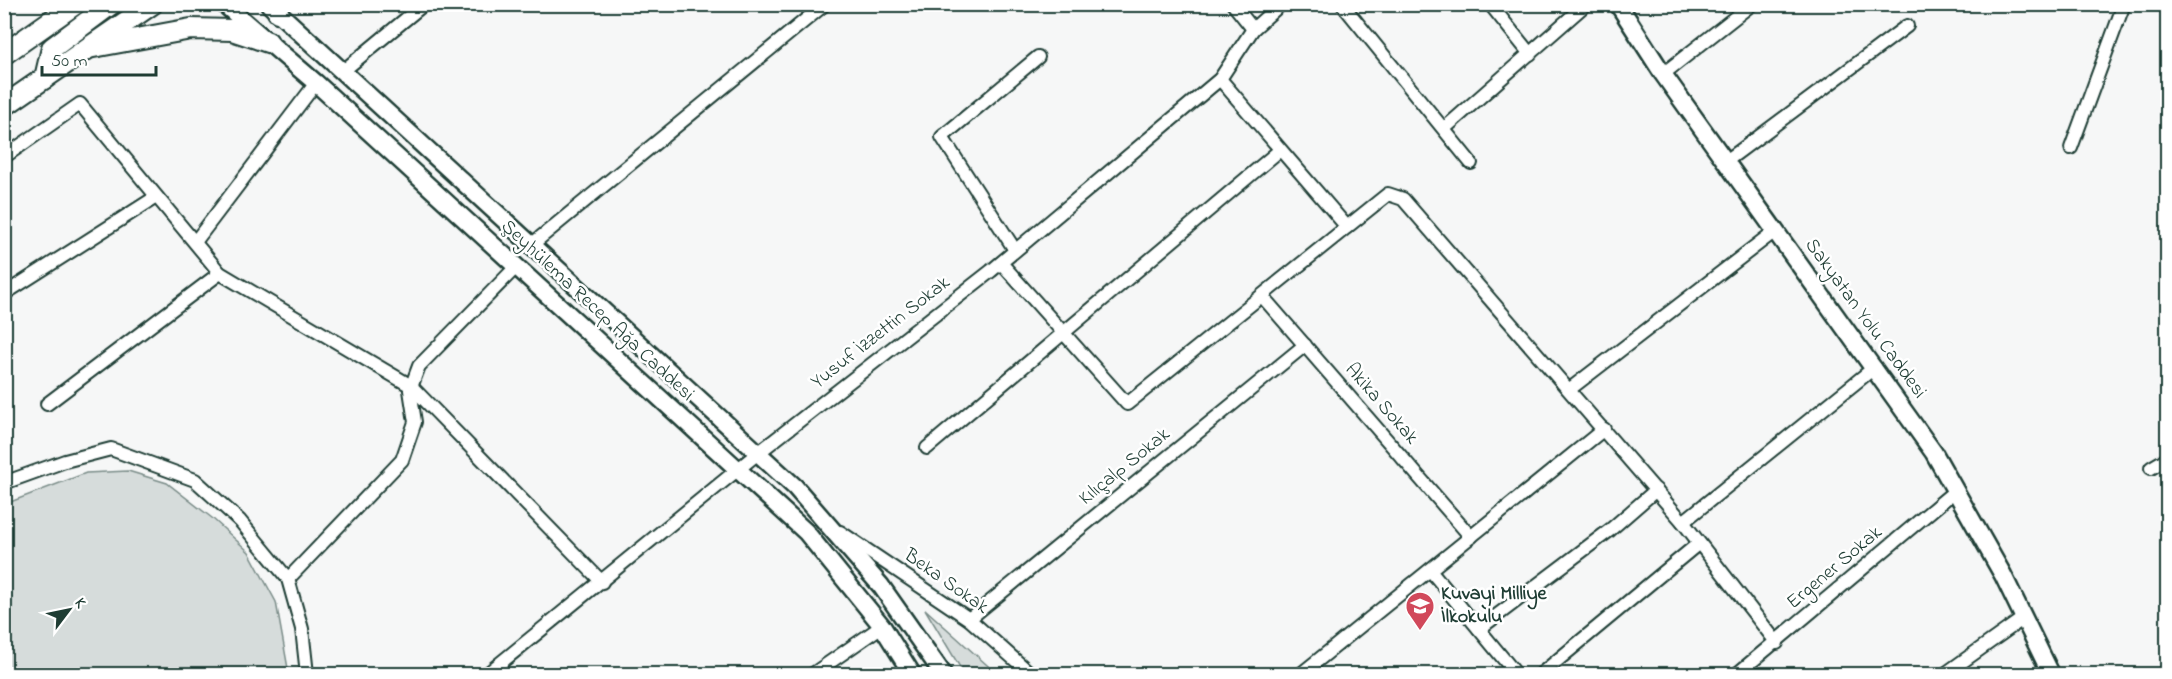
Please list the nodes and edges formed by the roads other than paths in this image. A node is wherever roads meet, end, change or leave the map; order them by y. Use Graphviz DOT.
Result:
graph roads {
  1 [pos="75,4"];
  2 [pos="111,4"];
  3 [pos="152,4"];
  4 [pos="224,4"];
  5 [pos="424,4"];
  6 [pos="825,4"];
  7 [pos="1233,4"];
  8 [pos="1281,4"];
  9 [pos="1342,4"];
  10 [pos="1490,4"];
  11 [pos="1586,4"];
  12 [pos="1618,4"];
  13 [pos="1752,4"];
  14 [pos="2124,4"];
  15 [pos="275,7"];
  16 [pos="60,12"];
  17 [pos="1906,26"];
  18 [pos="1253,29"];
  19 [pos="268,42"];
  20 [pos="88,48"];
  21 [pos="4,54"];
  22 [pos="1530,54"];
  23 [pos="1038,57"];
  24 [pos="343,71"];
  25 [pos="1663,74"];
  26 [pos="45,78"];
  27 [pos="1220,79"];
  28 [pos="316,83"];
  29 [pos="4,106"];
  30 [pos="1445,128"];
  31 [pos="2071,148"];
  32 [pos="1280,150"];
  33 [pos="4,157"];
  34 [pos="1471,162"];
  35 [pos="1725,162"];
  36 [pos="156,197"];
  37 [pos="1347,227"];
  38 [pos="1775,231"];
  39 [pos="195,242"];
  40 [pos="530,246"];
  41 [pos="1015,250"];
  42 [pos="1001,263"];
  43 [pos="518,266"];
  44 [pos="220,273"];
  45 [pos="4,294"];
  46 [pos="1262,296"];
  47 [pos="1063,333"];
  48 [pos="1305,345"];
  49 [pos="1875,367"];
  50 [pos="411,386"];
  51 [pos="1570,389"];
  52 [pos="47,404"];
  53 [pos="1604,429"];
  54 [pos="927,448"];
  55 [pos="758,453"];
  56 [pos="2168,458"];
  57 [pos="2151,468"];
  58 [pos="738,470"];
  59 [pos="4,483"];
  60 [pos="1656,490"];
  61 [pos="1956,490"];
  62 [pos="1683,522"];
  63 [pos="834,528"];
  64 [pos="1472,537"];
  65 [pos="1699,543"];
  66 [pos="1431,571"];
  67 [pos="288,579"];
  68 [pos="602,582"];
  69 [pos="2025,617"];
  70 [pos="969,619"];
  71 [pos="882,626"];
  72 [pos="1479,629"];
  73 [pos="1777,643"];
  74 [pos="307,675"];
  75 [pos="487,675"];
  76 [pos="813,675"];
  77 [pos="912,675"];
  78 [pos="943,675"];
  79 [pos="1031,675"];
  80 [pos="1301,675"];
  81 [pos="1516,675"];
  82 [pos="1541,675"];
  83 [pos="1737,675"];
  84 [pos="1946,675"];
  85 [pos="2051,675"];
  1 -- 16 [label="main road"];
  2 -- 26 [label="main road"];
  3 -- 20 [label="main road"];
  4 -- 19 [label="street, Şeyhülema Recep Ağa Caddesi"];
  5 -- 24 [label="street"];
  6 -- 40 [label="street"];
  7 -- 18 [label="street"];
  8 -- 18 [label="street, Yusuf İzzettin Sokak"];
  9 -- 30 [label="street"];
  10 -- 22 [label="street"];
  11 -- 22 [label="street"];
  12 -- 25 [label="street, Sakyatan Yolu Caddesi"];
  13 -- 25 [label="street"];
  14 -- 31 [label="street"];
  15 -- 24 [label="street, Şeyhülema Recep Ağa Caddesi"];
  16 -- 21 [label="main road"];
  17 -- 35 [label="street"];
  18 -- 27 [label="street, Yusuf İzzettin Sokak"];
  19 -- 20 [label="main road"];
  19 -- 28 [label="street, Şeyhülema Recep Ağa Caddesi"];
  20 -- 26 [label="main road"];
  22 -- 30 [label="street"];
  23 -- 41 [label="street"];
  24 -- 40 [label="street, Şeyhülema Recep Ağa Caddesi"];
  25 -- 35 [label="street, Sakyatan Yolu Caddesi"];
  26 -- 29 [label="main road"];
  27 -- 32 [label="street"];
  27 -- 41 [label="street, Yusuf İzzettin Sokak"];
  28 -- 39 [label="street"];
  28 -- 43 [label="street, Şeyhülema Recep Ağa Caddesi"];
  30 -- 34 [label="street"];
  32 -- 37 [label="street"];
  32 -- 47 [label="street"];
  33 -- 36 [label="street"];
  35 -- 38 [label="street, Sakyatan Yolu Caddesi"];
  36 -- 39 [label="street"];
  36 -- 45 [label="street"];
  37 -- 46 [label="street"];
  37 -- 51 [label="street"];
  38 -- 49 [label="street, Sakyatan Yolu Caddesi"];
  38 -- 51 [label="street"];
  39 -- 44 [label="street"];
  40 -- 55 [label="street, Şeyhülema Recep Ağa Caddesi"];
  41 -- 42 [label="street, Yusuf İzzettin Sokak"];
  42 -- 47 [label="street"];
  42 -- 55 [label="street, Yusuf İzzettin Sokak"];
  43 -- 50 [label="street"];
  43 -- 58 [label="street, Şeyhülema Recep Ağa Caddesi"];
  44 -- 50 [label="street"];
  44 -- 52 [label="street"];
  46 -- 47 [label="street"];
  46 -- 48 [label="street, Akika Sokak"];
  47 -- 54 [label="street"];
  48 -- 64 [label="street, Akika Sokak"];
  48 -- 70 [label="street, Kılıçalp Sokak"];
  49 -- 61 [label="street, Sakyatan Yolu Caddesi"];
  49 -- 62 [label="street"];
  50 -- 67 [label="street"];
  50 -- 68 [label="street"];
  51 -- 53 [label="street"];
  53 -- 60 [label="street"];
  53 -- 64 [label="street"];
  55 -- 58 [label="street, Yusuf İzzettin Sokak"];
  55 -- 63 [label="street, Şeyhülema Recep Ağa Caddesi"];
  56 -- 57 [label="street"];
  58 -- 68 [label="street, Yusuf İzzettin Sokak"];
  58 -- 71 [label="street, Şeyhülema Recep Ağa Caddesi"];
  59 -- 67 [label="street"];
  60 -- 62 [label="street"];
  60 -- 72 [label="street"];
  61 -- 69 [label="street, Sakyatan Yolu Caddesi"];
  61 -- 73 [label="street, Ergener Sokak"];
  62 -- 65 [label="street"];
  63 -- 70 [label="street, Beka Sokak"];
  63 -- 78 [label="street, Şeyhülema Recep Ağa Caddesi"];
  64 -- 66 [label="street"];
  65 -- 73 [label="street"];
  65 -- 82 [label="street"];
  66 -- 72 [label="street"];
  66 -- 80 [label="street"];
  67 -- 74 [label="street"];
  68 -- 75 [label="street, Yusuf İzzettin Sokak"];
  69 -- 84 [label="street"];
  69 -- 85 [label="street, Sakyatan Yolu Caddesi"];
  70 -- 79 [label="street, Beka Sokak"];
  71 -- 76 [label="street"];
  71 -- 77 [label="street, Şeyhülema Recep Ağa Caddesi"];
  72 -- 81 [label="street"];
  73 -- 83 [label="street, Ergener Sokak"];
}
